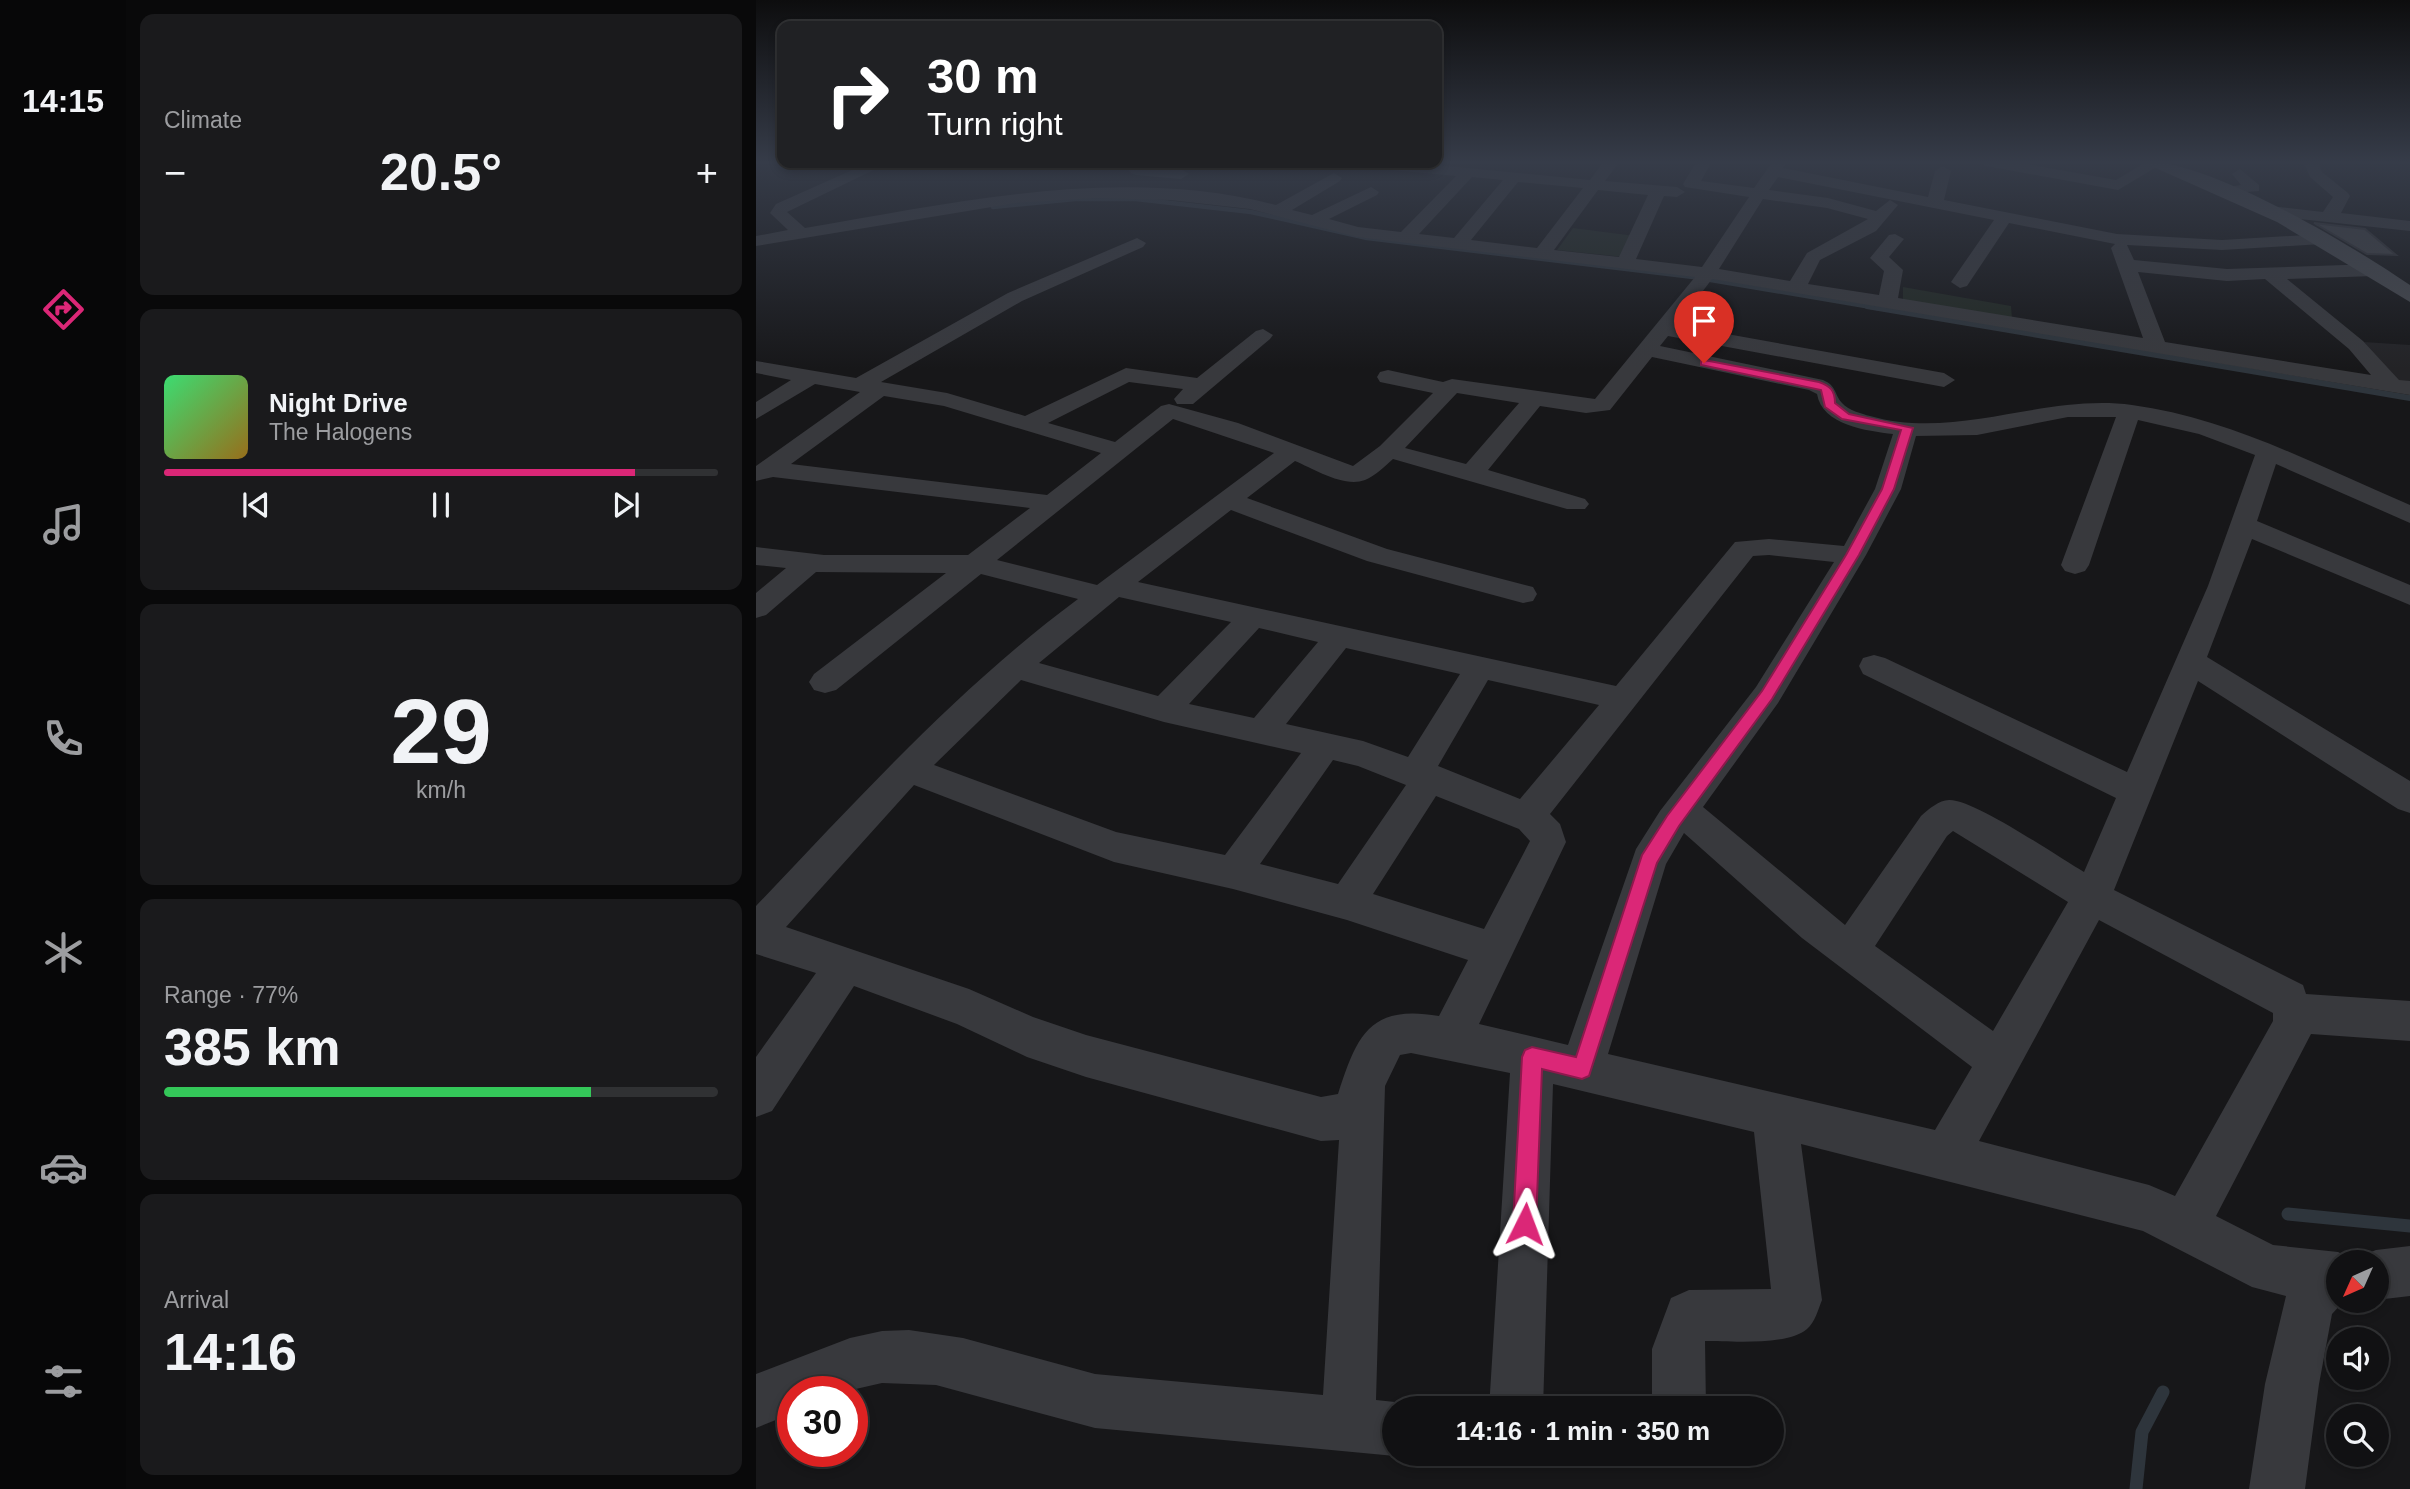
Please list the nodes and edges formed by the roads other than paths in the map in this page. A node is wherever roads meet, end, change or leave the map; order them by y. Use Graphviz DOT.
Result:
graph roads {
  1 [pos="798,230"];
  2 [pos="816,230"];
  3 [pos="1351,230"];
  4 [pos="1412,230"];
  5 [pos="1470,230"];
  6 [pos="1560,230"];
  7 [pos="1640,230"];
  8 [pos="1736,230"];
  9 [pos="1863,230"];
  10 [pos="1995,230"];
  11 [pos="2071,230"];
  12 [pos="2306,230"];
  13 [pos="1357,232"];
  14 [pos="801,233"];
  15 [pos="1405,238"];
  16 [pos="1895,239"];
  17 [pos="2117,239"];
  18 [pos="2322,239"];
  19 [pos="756,242"];
  20 [pos="1138,243"];
  21 [pos="1458,245"];
  22 [pos="1541,255"];
  23 [pos="1625,264"];
  24 [pos="2127,265"];
  25 [pos="2374,270"];
  26 [pos="2269,274"];
  27 [pos="1704,277"];
  28 [pos="1960,282"];
  29 [pos="1796,288"];
  30 [pos="2410,295"];
  31 [pos="1887,303"];
  32 [pos="1263,335"];
  33 [pos="1656,340"];
  34 [pos="2157,348"];
  35 [pos="756,367"];
  36 [pos="1388,376"];
  37 [pos="808,378"];
  38 [pos="1944,380"];
  39 [pos="1201,385"];
  40 [pos="2401,386"];
  41 [pos="869,387"];
  42 [pos="1445,389"];
  43 [pos="1536,397"];
  44 [pos="1169,411"];
  45 [pos="2130,411"];
  46 [pos="756,412"];
  47 [pos="1029,423"];
  48 [pos="1907,428"];
  49 [pos="1119,451"];
  50 [pos="1292,451"];
  51 [pos="1389,451"];
  52 [pos="2268,452"];
  53 [pos="762,473"];
  54 [pos="1472,473"];
  55 [pos="1229,500"];
  56 [pos="1052,503"];
  57 [pos="1576,504"];
  58 [pos="2410,515"];
  59 [pos="2243,525"];
  60 [pos="1852,555"];
  61 [pos="756,556"];
  62 [pos="811,562"];
  63 [pos="976,564"];
  64 [pos="2075,565"];
  65 [pos="1111,591"];
  66 [pos="1523,594"];
  67 [pos="2410,596"];
  68 [pos="756,608"];
  69 [pos="1253,617"];
  70 [pos="1339,636"];
  71 [pos="2190,661"];
  72 [pos="1874,666"];
  73 [pos="1014,667"];
  74 [pos="1480,667"];
  75 [pos="825,682"];
  76 [pos="1623,699"];
  77 [pos="1164,710"];
  78 [pos="1261,732"];
  79 [pos="1325,746"];
  80 [pos="908,769"];
  81 [pos="1423,775"];
  82 [pos="2136,792"];
  83 [pos="2410,799"];
  84 [pos="1682,810"];
  85 [pos="1532,819"];
  86 [pos="1233,873"];
  87 [pos="2092,897"];
  88 [pos="1347,903"];
  89 [pos="756,935"];
  90 [pos="1494,950"];
  91 [pos="1850,951"];
  92 [pos="846,964"];
  93 [pos="2294,1013"];
  94 [pos="2410,1021"];
  95 [pos="1450,1038"];
  96 [pos="1532,1057"];
  97 [pos="1999,1061"];
  98 [pos="1582,1069"];
  99 [pos="1364,1089"];
  100 [pos="756,1095"];
  101 [pos="1774,1114"];
  102 [pos="1946,1156"];
  103 [pos="2198,1231"];
  104 [pos="2410,1271"];
  105 [pos="2389,1273"];
  106 [pos="2326,1274"];
  107 [pos="2326,1291"];
  108 [pos="1517,1396"];
  109 [pos="1679,1396"];
  110 [pos="756,1401"];
  111 [pos="1371,1427"];
  112 [pos="2277,1489"];
  1 -- 14 [label="street"];
  2 -- 14 [label="street"];
  3 -- 13 [label="street"];
  4 -- 15 [label="street"];
  5 -- 21 [label="street"];
  6 -- 22 [label="street"];
  7 -- 23 [label="street"];
  8 -- 27 [label="street"];
  9 -- 29 [label="street"];
  10 -- 28 [label="street"];
  11 -- 17 [label="street"];
  12 -- 18 [label="main road"];
  13 -- 15 [label="street"];
  14 -- 19 [label="street"];
  15 -- 21 [label="street"];
  16 -- 31 [label="street"];
  17 -- 18 [label="street"];
  17 -- 24 [label="street"];
  18 -- 25 [label="main road"];
  20 -- 41 [label="street"];
  21 -- 22 [label="street"];
  22 -- 23 [label="street"];
  23 -- 27 [label="street"];
  24 -- 26 [label="street"];
  24 -- 34 [label="street"];
  25 -- 26 [label="street"];
  25 -- 30 [label="main road"];
  26 -- 40 [label="street"];
  27 -- 29 [label="street"];
  27 -- 33 [label="street"];
  29 -- 31 [label="street"];
  31 -- 34 [label="street"];
  32 -- 39 [label="street"];
  33 -- 38 [label="street"];
  33 -- 43 [label="street"];
  33 -- 48 [label="street"];
  34 -- 40 [label="street"];
  35 -- 37 [label="street"];
  36 -- 42 [label="street"];
  37 -- 41 [label="street"];
  37 -- 46 [label="street"];
  39 -- 44 [label="street"];
  39 -- 47 [label="street"];
  41 -- 47 [label="street"];
  41 -- 53 [label="street"];
  42 -- 43 [label="street"];
  42 -- 51 [label="street"];
  43 -- 54 [label="street"];
  44 -- 49 [label="street"];
  44 -- 50 [label="street"];
  45 -- 48 [label="street"];
  45 -- 52 [label="street"];
  45 -- 64 [label="street"];
  47 -- 49 [label="street"];
  48 -- 60 [label="street"];
  49 -- 56 [label="street"];
  50 -- 51 [label="street"];
  50 -- 55 [label="street"];
  51 -- 54 [label="street"];
  52 -- 58 [label="street"];
  52 -- 59 [label="street"];
  53 -- 56 [label="street"];
  54 -- 57 [label="street"];
  55 -- 65 [label="street"];
  55 -- 66 [label="street"];
  56 -- 63 [label="street"];
  59 -- 67 [label="street"];
  59 -- 71 [label="street"];
  60 -- 76 [label="street"];
  60 -- 84 [label="street"];
  61 -- 62 [label="street"];
  62 -- 63 [label="street"];
  62 -- 68 [label="street"];
  63 -- 65 [label="street"];
  63 -- 75 [label="street"];
  65 -- 69 [label="street"];
  65 -- 73 [label="street"];
  69 -- 70 [label="street"];
  69 -- 77 [label="street"];
  70 -- 74 [label="street"];
  70 -- 78 [label="street"];
  71 -- 82 [label="street"];
  71 -- 83 [label="street"];
  72 -- 82 [label="street"];
  73 -- 77 [label="street"];
  73 -- 80 [label="street"];
  74 -- 76 [label="street"];
  74 -- 81 [label="street"];
  76 -- 85 [label="street"];
  77 -- 78 [label="street"];
  78 -- 79 [label="street"];
  79 -- 81 [label="street"];
  79 -- 86 [label="street"];
  80 -- 86 [label="street"];
  80 -- 89 [label="street"];
  81 -- 85 [label="street"];
  81 -- 88 [label="street"];
  82 -- 87 [label="street"];
  84 -- 91 [label="street"];
  84 -- 98 [label="street"];
  85 -- 90 [label="street"];
  86 -- 88 [label="street"];
  87 -- 91 [label="street"];
  87 -- 93 [label="street"];
  87 -- 97 [label="street"];
  88 -- 90 [label="street"];
  89 -- 92 [label="street"];
  90 -- 95 [label="street"];
  91 -- 97 [label="street"];
  92 -- 99 [label="street"];
  92 -- 100 [label="street"];
  93 -- 94 [label="street"];
  93 -- 103 [label="street"];
  95 -- 96 [label="street"];
  95 -- 99 [label="street"];
  96 -- 98 [label="street"];
  96 -- 108 [label="street"];
  97 -- 102 [label="street"];
  98 -- 101 [label="street"];
  99 -- 111 [label="street"];
  101 -- 102 [label="street"];
  101 -- 109 [label="street"];
  102 -- 103 [label="street"];
  103 -- 106 [label="street"];
  104 -- 105 [label="street"];
  107 -- 112 [label="street"];
  110 -- 111 [label="street"];
}
